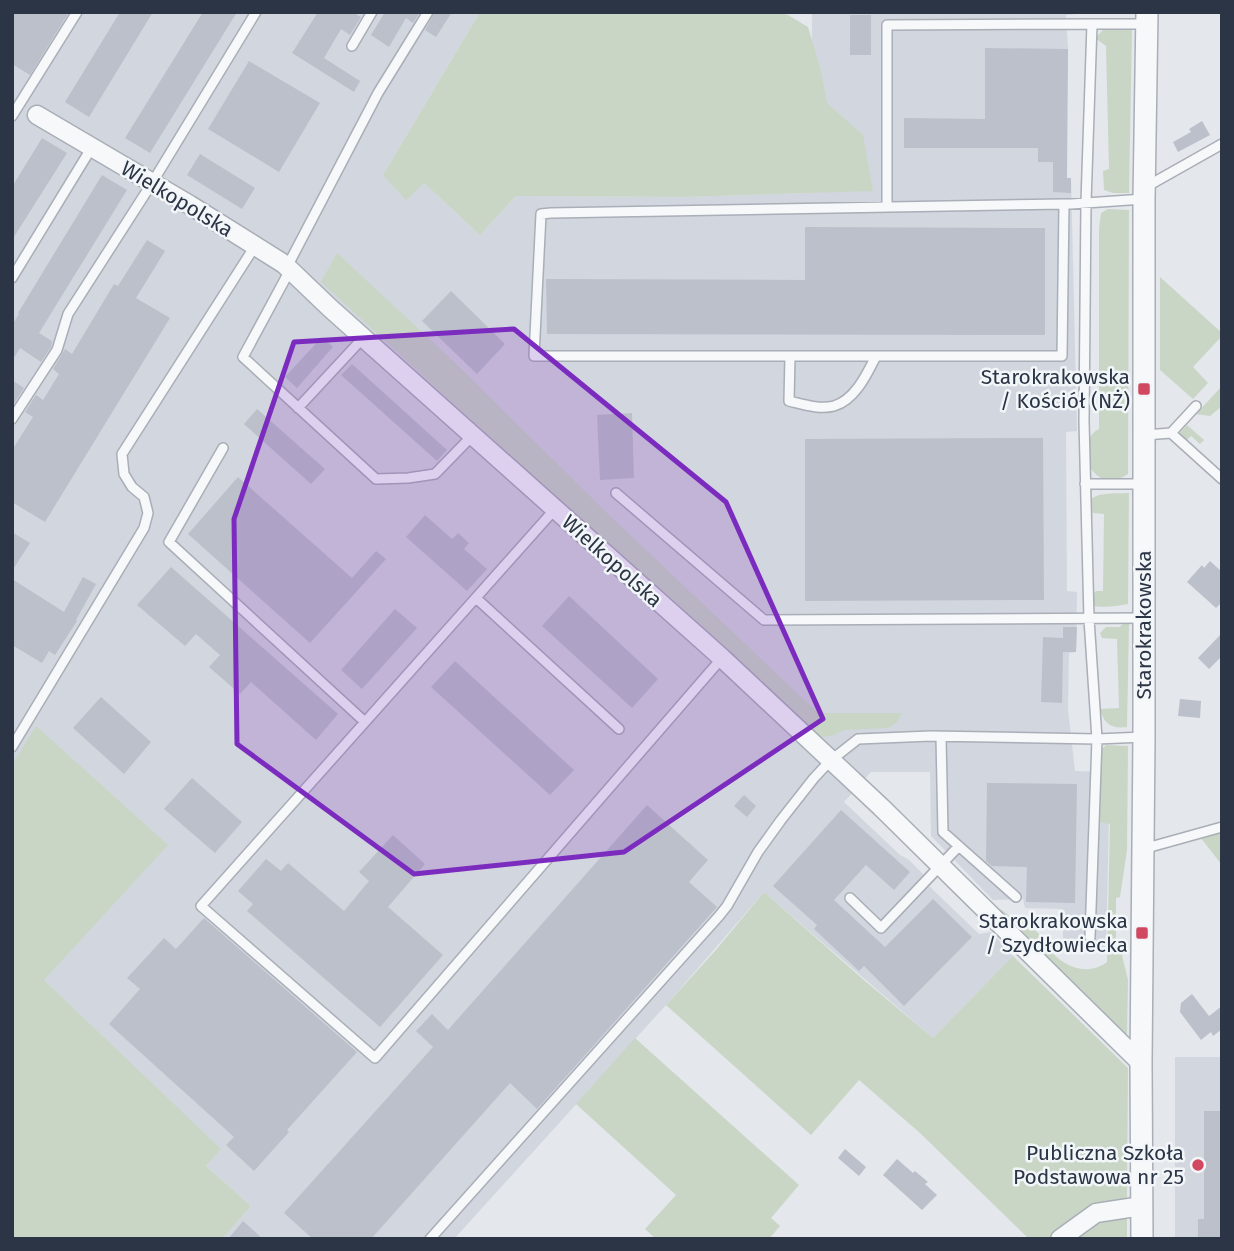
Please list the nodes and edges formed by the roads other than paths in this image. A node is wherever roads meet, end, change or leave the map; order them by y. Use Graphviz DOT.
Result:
graph roads {
  1 [pos="77,12"];
  2 [pos="256,12"];
  3 [pos="372,12"];
  4 [pos="428,12"];
  5 [pos="1147,18"];
  6 [pos="1092,24"];
  7 [pos="352,46"];
  8 [pos="37,115"];
  9 [pos="12,116"];
  10 [pos="1222,144"];
  11 [pos="92,147"];
  12 [pos="152,183"];
  13 [pos="1144,194"];
  14 [pos="1086,202"];
  15 [pos="1064,204"];
  16 [pos="887,207"];
  17 [pos="255,246"];
  18 [pos="289,268"];
  19 [pos="12,278"];
  20 [pos="363,338"];
  21 [pos="790,356"];
  22 [pos="876,356"];
  23 [pos="1196,406"];
  24 [pos="298,408"];
  25 [pos="12,419"];
  26 [pos="1171,433"];
  27 [pos="473,435"];
  28 [pos="1144,436"];
  29 [pos="223,448"];
  30 [pos="1222,479"];
  31 [pos="1085,484"];
  32 [pos="1144,484"];
  33 [pos="616,493"];
  34 [pos="555,509"];
  35 [pos="476,598"];
  36 [pos="1144,618"];
  37 [pos="1089,619"];
  38 [pos="722,658"];
  39 [pos="365,722"];
  40 [pos="619,729"];
  41 [pos="941,737"];
  42 [pos="1144,737"];
  43 [pos="1097,739"];
  44 [pos="12,747"];
  45 [pos="830,761"];
  46 [pos="1222,827"];
  47 [pos="958,847"];
  48 [pos="1143,849"];
  49 [pos="940,866"];
  50 [pos="1016,897"];
  51 [pos="850,898"];
  52 [pos="1090,937"];
  53 [pos="1141,1063"];
  54 [pos="1142,1206"];
  55 [pos="429,1239"];
  56 [pos="1060,1239"];
  57 [pos="1142,1239"];
  1 -- 9 [label="lane"];
  2 -- 12 [label="lane"];
  3 -- 7 [label="lane"];
  4 -- 18 [label="lane"];
  5 -- 6 [label="lane"];
  5 -- 13 [label="street, Starokrakowska"];
  6 -- 14 [label="lane"];
  6 -- 16 [label="lane"];
  8 -- 11 [label="street, Wielkopolska"];
  10 -- 13 [label="lane"];
  11 -- 12 [label="street, Wielkopolska"];
  11 -- 19 [label="lane"];
  12 -- 17 [label="street, Wielkopolska"];
  12 -- 25 [label="lane"];
  13 -- 14 [label="lane"];
  13 -- 28 [label="street, Starokrakowska"];
  14 -- 15 [label="lane"];
  14 -- 31 [label="lane"];
  15 -- 16 [label="lane"];
  15 -- 22 [label="lane"];
  16 -- 21 [label="lane"];
  17 -- 18 [label="street, Wielkopolska"];
  17 -- 44 [label="lane"];
  18 -- 20 [label="street, Wielkopolska"];
  18 -- 24 [label="lane"];
  20 -- 24 [label="lane"];
  20 -- 27 [label="street, Wielkopolska"];
  21 -- 22 [label="lane"];
  21 -- 22 [label="lane"];
  23 -- 26 [label="lane"];
  24 -- 27 [label="lane"];
  26 -- 28 [label="lane"];
  26 -- 30 [label="lane"];
  27 -- 34 [label="street, Wielkopolska"];
  28 -- 32 [label="street, Starokrakowska"];
  29 -- 39 [label="lane"];
  31 -- 32 [label="lane"];
  31 -- 37 [label="lane"];
  32 -- 36 [label="street, Starokrakowska"];
  33 -- 37 [label="lane"];
  34 -- 35 [label="lane"];
  34 -- 38 [label="street, Wielkopolska"];
  35 -- 39 [label="lane"];
  35 -- 40 [label="lane"];
  36 -- 37 [label="lane"];
  36 -- 42 [label="street, Starokrakowska"];
  37 -- 43 [label="lane"];
  38 -- 39 [label="lane"];
  38 -- 45 [label="street, Wielkopolska"];
  41 -- 43 [label="lane"];
  41 -- 45 [label="lane"];
  41 -- 47 [label="lane"];
  42 -- 43 [label="lane"];
  42 -- 48 [label="street, Starokrakowska"];
  43 -- 52 [label="lane"];
  45 -- 49 [label="street, Wielkopolska"];
  45 -- 55 [label="lane"];
  46 -- 48 [label="lane"];
  47 -- 49 [label="lane"];
  47 -- 50 [label="lane"];
  48 -- 53 [label="street, Starokrakowska"];
  49 -- 51 [label="lane"];
  49 -- 53 [label="street, Wielkopolska"];
  53 -- 54 [label="street, Starokrakowska"];
  54 -- 56 [label="street"];
  54 -- 57 [label="street, Starokrakowska"];
}
